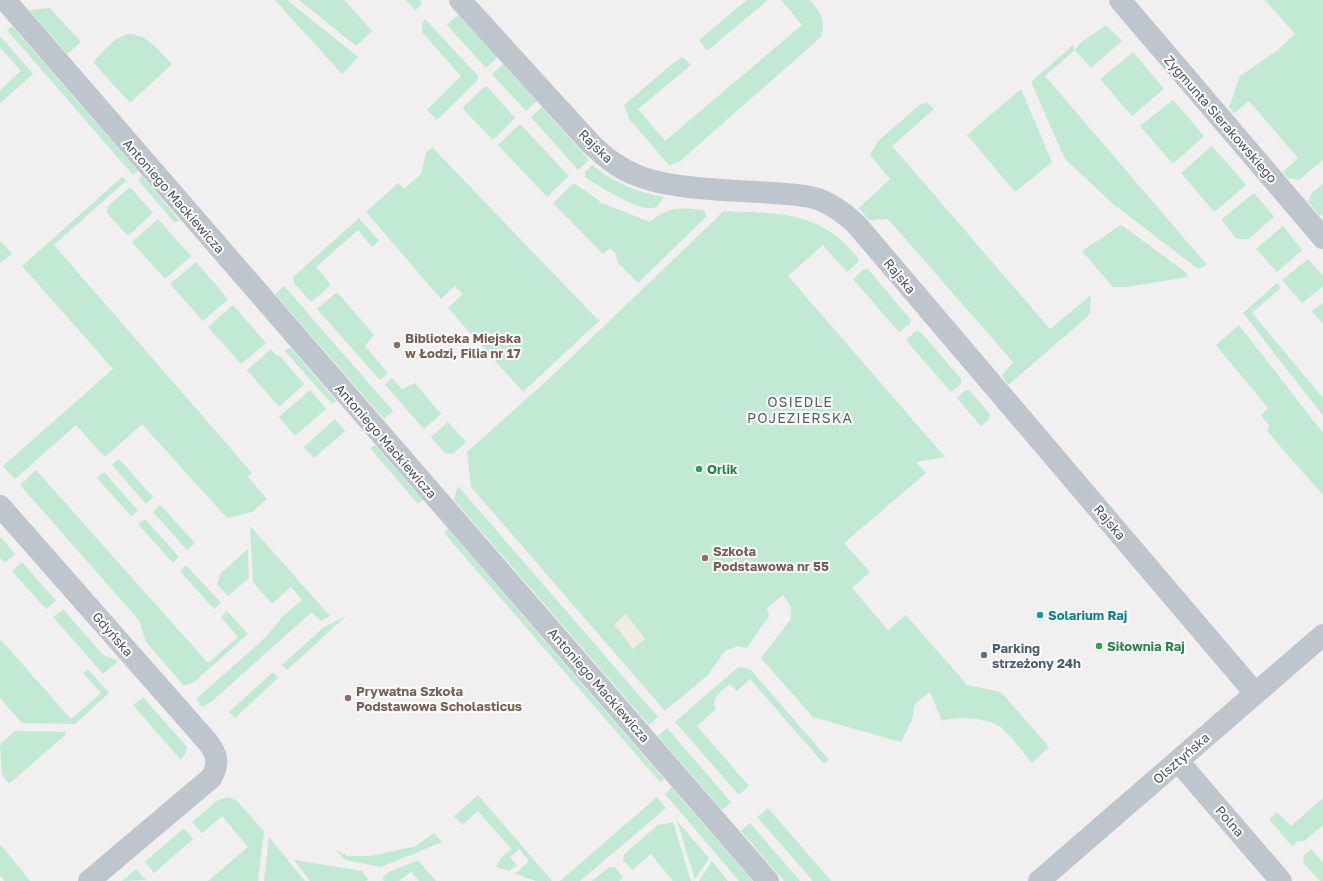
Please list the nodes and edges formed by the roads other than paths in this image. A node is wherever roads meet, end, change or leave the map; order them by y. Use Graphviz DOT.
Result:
graph roads {
  1 [pos="5,0"];
  2 [pos="460,0"];
  3 [pos="1120,0"];
  4 [pos="1323,238"];
  5 [pos="0,506"];
  6 [pos="1323,635"];
  7 [pos="1255,693"];
  8 [pos="1178,761"];
  9 [pos="89,881"];
  10 [pos="768,881"];
  11 [pos="1039,881"];
  12 [pos="1281,881"];
  1 -- 10 [label="street, Antoniego Mackiewicza"];
  2 -- 7 [label="street, Rajska"];
  3 -- 4 [label="street, Zygmunta Sierakowskiego"];
  5 -- 9 [label="street, Gdyńska"];
  6 -- 7 [label="street, Olsztyńska"];
  7 -- 8 [label="street, Olsztyńska"];
  8 -- 11 [label="street, Olsztyńska"];
  8 -- 12 [label="street, Polna"];
}
